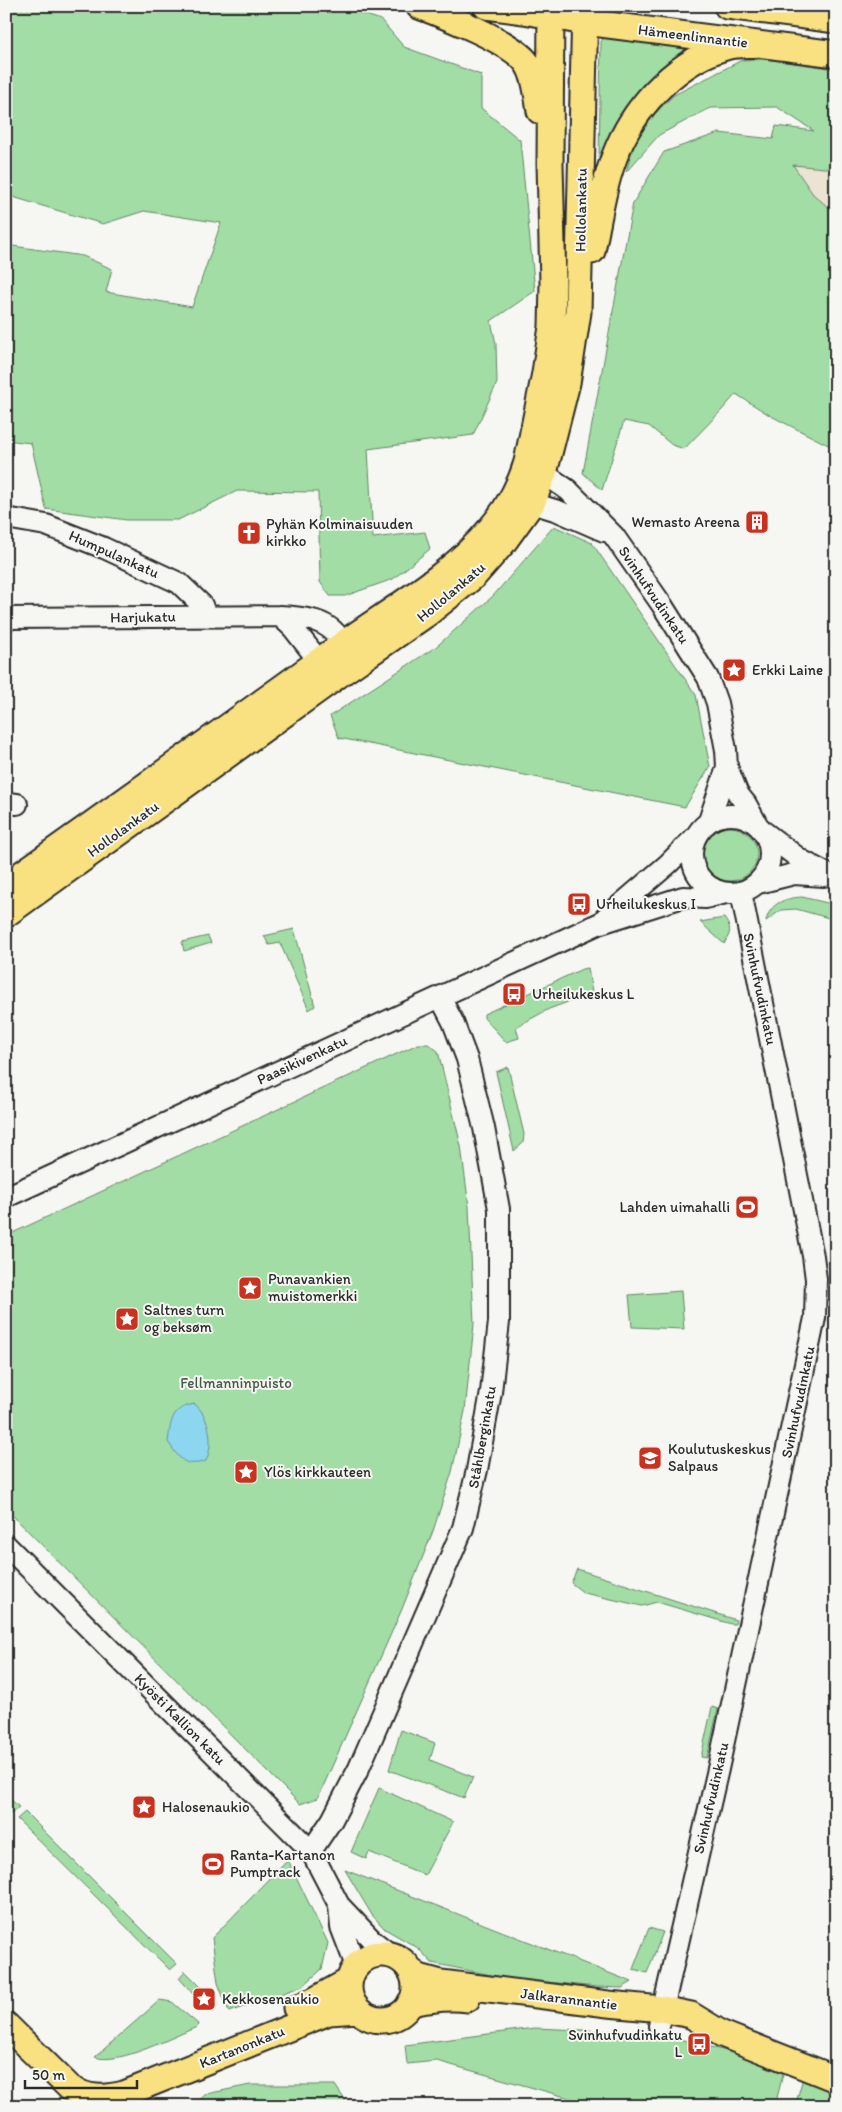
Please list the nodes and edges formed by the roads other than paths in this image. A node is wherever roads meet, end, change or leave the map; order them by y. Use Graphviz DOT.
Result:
graph roads {
  1 [pos="419,6"];
  2 [pos="486,6"];
  3 [pos="727,6"];
  4 [pos="551,11"];
  5 [pos="585,14"];
  6 [pos="836,20"];
  7 [pos="759,44"];
  8 [pos="836,54"];
  9 [pos="550,164"];
  10 [pos="578,312"];
  11 [pos="535,467"];
  12 [pos="523,497"];
  13 [pos="6,518"];
  14 [pos="614,536"];
  15 [pos="206,616"];
  16 [pos="280,616"];
  17 [pos="6,618"];
  18 [pos="342,644"];
  19 [pos="319,661"];
  20 [pos="344,671"];
  21 [pos="727,767"];
  22 [pos="709,821"];
  23 [pos="760,828"];
  24 [pos="696,836"];
  25 [pos="833,877"];
  26 [pos="6,885"];
  27 [pos="742,889"];
  28 [pos="6,914"];
  29 [pos="598,924"];
  30 [pos="440,997"];
  31 [pos="6,1197"];
  32 [pos="6,1545"];
  33 [pos="311,1851"];
  34 [pos="339,1905"];
  35 [pos="391,1955"];
  36 [pos="412,1972"];
  37 [pos="353,1973"];
  38 [pos="410,2003"];
  39 [pos="6,2006"];
  40 [pos="358,2010"];
  41 [pos="660,2018"];
  42 [pos="6,2025"];
  43 [pos="836,2079"];
  44 [pos="108,2095"];
  1 -- 9 [label="main road"];
  2 -- 4 [label="main road, Hämeenlinnantie"];
  3 -- 6 [label="main road"];
  4 -- 5 [label="main road, Hämeenlinnantie"];
  4 -- 9 [label="main road, Hollolankatu"];
  5 -- 7 [label="main road, Hämeenlinnantie"];
  5 -- 10 [label="main road, Hollolankatu"];
  7 -- 8 [label="main road, Hämeenlinnantie"];
  7 -- 10 [label="main road"];
  9 -- 11 [label="main road, Hollolankatu"];
  10 -- 11 [label="main road, Hollolankatu"];
  11 -- 12 [label="main road, Hollolankatu"];
  11 -- 14 [label="street, Svinhufvudinkatu"];
  12 -- 14 [label="street, Svinhufvudinkatu"];
  12 -- 18 [label="main road, Hollolankatu"];
  12 -- 20 [label="main road, Hollolankatu"];
  13 -- 15 [label="street, Humpulankatu"];
  14 -- 21 [label="street, Svinhufvudinkatu"];
  15 -- 16 [label="street, Harjukatu"];
  15 -- 17 [label="street, Harjukatu"];
  16 -- 18 [label="street, Harjukatu"];
  16 -- 19 [label="street"];
  18 -- 19 [label="main road, Hollolankatu"];
  18 -- 20 [label="street"];
  19 -- 20 [label="street"];
  19 -- 26 [label="main road, Hollolankatu"];
  20 -- 28 [label="main road, Hollolankatu"];
  21 -- 22 [label="street, Svinhufvudinkatu"];
  21 -- 23 [label="street, Svinhufvudinkatu"];
  22 -- 23 [label="street"];
  22 -- 24 [label="street"];
  23 -- 25 [label="street"];
  23 -- 27 [label="street"];
  24 -- 27 [label="street"];
  24 -- 29 [label="street, Paasikivenkatu"];
  25 -- 27 [label="street, Paasikivenkatu"];
  27 -- 29 [label="street, Paasikivenkatu"];
  27 -- 41 [label="street, Svinhufvudinkatu"];
  29 -- 30 [label="street, Paasikivenkatu"];
  30 -- 31 [label="street, Paasikivenkatu"];
  30 -- 33 [label="street, Ståhlberginkatu"];
  32 -- 33 [label="street, Kyösti Kallion katu"];
  33 -- 34 [label="street, Kyösti Kallion katu"];
  34 -- 35 [label="street, Kyösti Kallion katu"];
  34 -- 37 [label="street, Kyösti Kallion katu"];
  35 -- 36 [label="main road"];
  35 -- 37 [label="main road"];
  36 -- 38 [label="main road"];
  36 -- 41 [label="main road, Jalkarannantie"];
  37 -- 40 [label="main road"];
  37 -- 44 [label="main road, Kartanonkatu"];
  38 -- 40 [label="main road"];
  38 -- 41 [label="main road, Jalkarannantie"];
  39 -- 44 [label="main road, Kartanonkatu"];
  40 -- 44 [label="main road, Kartanonkatu"];
  41 -- 43 [label="main road, Jalkarannantie"];
  42 -- 44 [label="main road, Kartanonkatu"];
}
